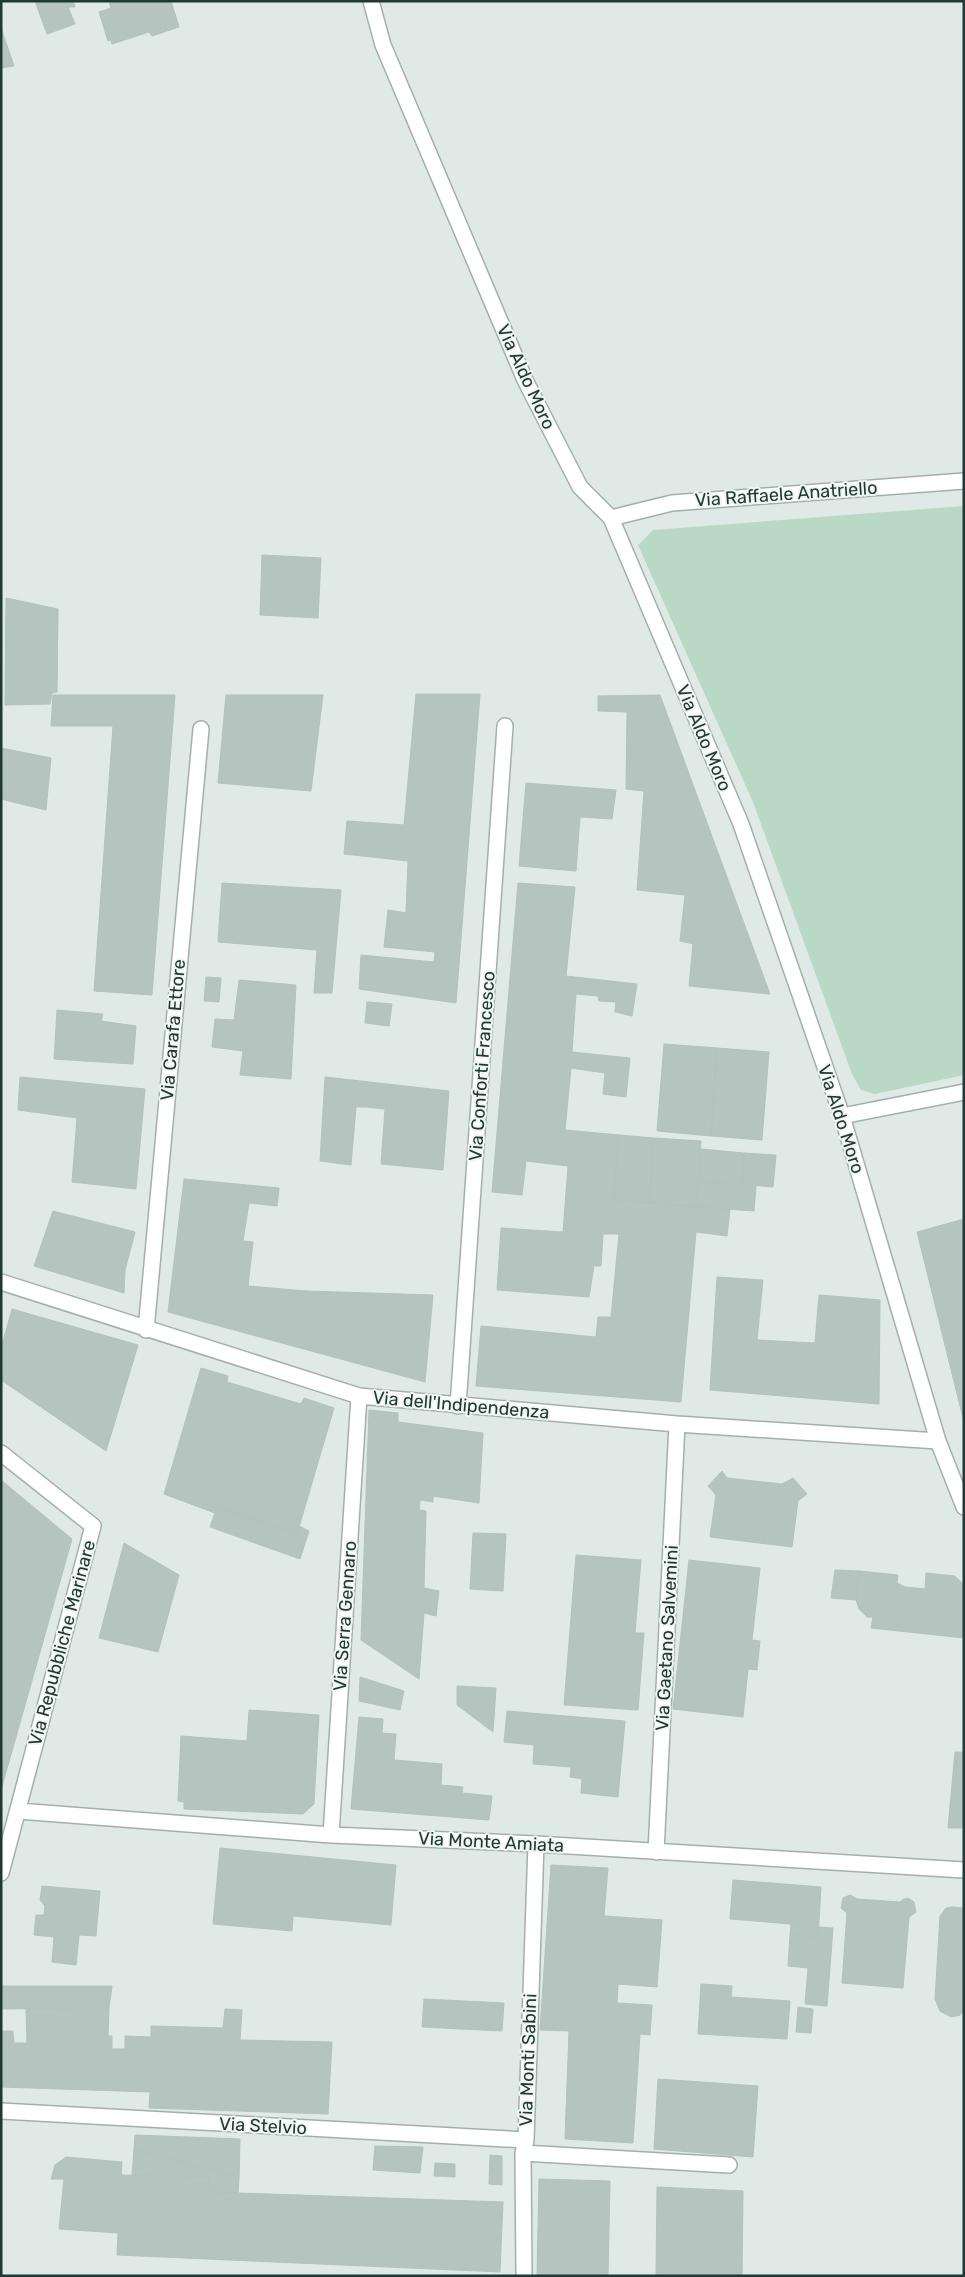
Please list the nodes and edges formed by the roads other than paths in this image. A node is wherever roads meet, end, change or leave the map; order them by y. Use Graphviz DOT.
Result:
graph roads {
  1 [pos="371,1"];
  2 [pos="964,482"];
  3 [pos="611,518"];
  4 [pos="505,726"];
  5 [pos="201,729"];
  6 [pos="964,1092"];
  7 [pos="842,1116"];
  8 [pos="1,1282"];
  9 [pos="146,1330"];
  10 [pos="359,1396"];
  11 [pos="458,1406"];
  12 [pos="677,1424"];
  13 [pos="938,1441"];
  14 [pos="1,1453"];
  15 [pos="959,1484"];
  16 [pos="964,1507"];
  17 [pos="18,1811"];
  18 [pos="331,1835"];
  19 [pos="536,1844"];
  20 [pos="656,1852"];
  21 [pos="964,1870"];
  22 [pos="1,1874"];
  23 [pos="1,2111"];
  24 [pos="524,2147"];
  25 [pos="729,2165"];
  26 [pos="524,2276"];
  1 -- 3 [label="street, Via Aldo Moro"];
  2 -- 3 [label="street, Via Raffaele Anatriello"];
  3 -- 7 [label="street, Via Aldo Moro"];
  4 -- 11 [label="street, Via Conforti Francesco"];
  5 -- 9 [label="street, Via Carafa Ettore"];
  6 -- 7 [label="street"];
  7 -- 13 [label="street, Via Aldo Moro"];
  8 -- 9 [label="street, Via dell'Indipendenza"];
  9 -- 10 [label="street, Via dell'Indipendenza"];
  10 -- 11 [label="street, Via dell'Indipendenza"];
  10 -- 18 [label="street, Via Serra Gennaro"];
  11 -- 12 [label="street, Via dell'Indipendenza"];
  12 -- 13 [label="street, Via dell'Indipendenza"];
  12 -- 20 [label="street, Via Gaetano Salvemini"];
  13 -- 15 [label="street, Via Aldo Moro"];
  14 -- 17 [label="street, Via Repubbliche Marinare"];
  15 -- 16 [label="street, Via Aldo Moro"];
  17 -- 18 [label="street, Via Monte Amiata"];
  17 -- 22 [label="street, Via Repubbliche Marinare"];
  18 -- 19 [label="street, Via Monte Amiata"];
  19 -- 20 [label="street, Via Monte Amiata"];
  19 -- 24 [label="street, Via Monti Sabini"];
  20 -- 21 [label="street, Via Monte Amiata"];
  23 -- 24 [label="street, Via Stelvio"];
  24 -- 25 [label="street, Via Stelvio"];
  24 -- 26 [label="street, Via Monti Sabini"];
}
